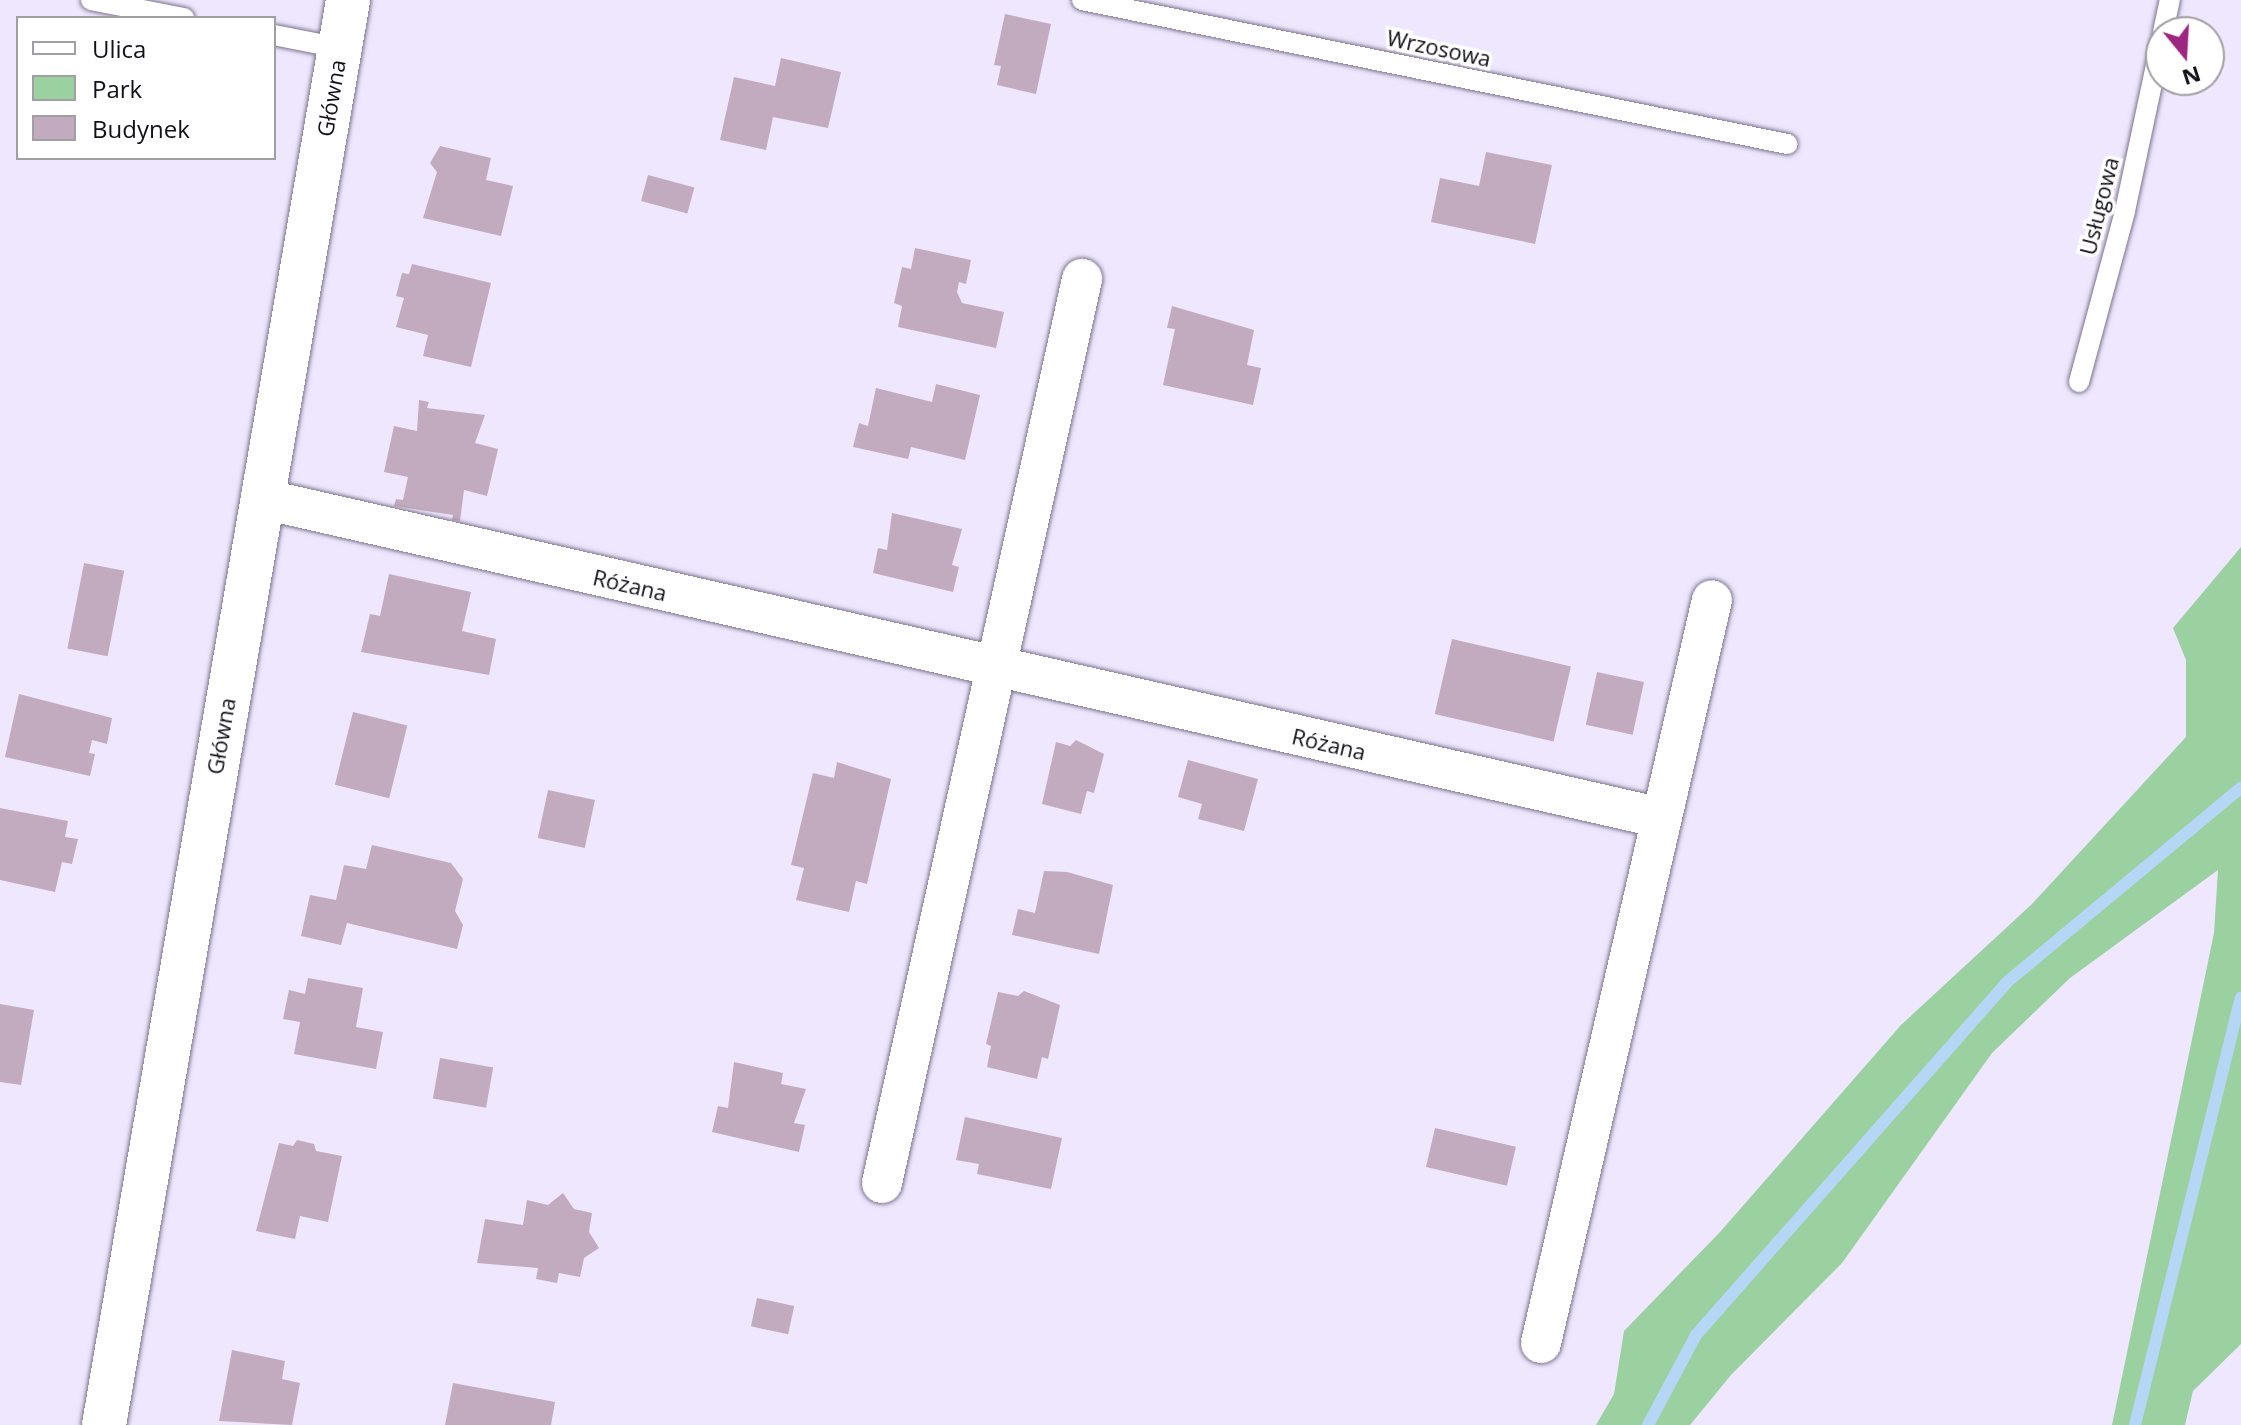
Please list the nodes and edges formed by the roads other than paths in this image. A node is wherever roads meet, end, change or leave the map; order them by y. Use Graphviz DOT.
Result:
graph roads {
  1 [pos="91,0"];
  2 [pos="348,0"];
  3 [pos="1082,0"];
  4 [pos="174,16"];
  5 [pos="276,35"];
  6 [pos="340,48"];
  7 [pos="2149,96"];
  8 [pos="1787,144"];
  9 [pos="1082,279"];
  10 [pos="2079,382"];
  11 [pos="263,499"];
  12 [pos="1712,600"];
  13 [pos="997,670"];
  14 [pos="1661,818"];
  15 [pos="882,1183"];
  16 [pos="1541,1343"];
  17 [pos="104,1425"];
  1 -- 4 [label="lane"];
  2 -- 6 [label="street, Główna"];
  3 -- 8 [label="lane, Wrzosowa"];
  5 -- 6 [label="lane, Główna"];
  6 -- 11 [label="street, Główna"];
  7 -- 10 [label="lane, Usługowa"];
  9 -- 13 [label="street"];
  11 -- 13 [label="street, Różana"];
  11 -- 17 [label="street, Główna"];
  12 -- 14 [label="street"];
  13 -- 14 [label="street, Różana"];
  13 -- 15 [label="street"];
  14 -- 16 [label="street"];
}
